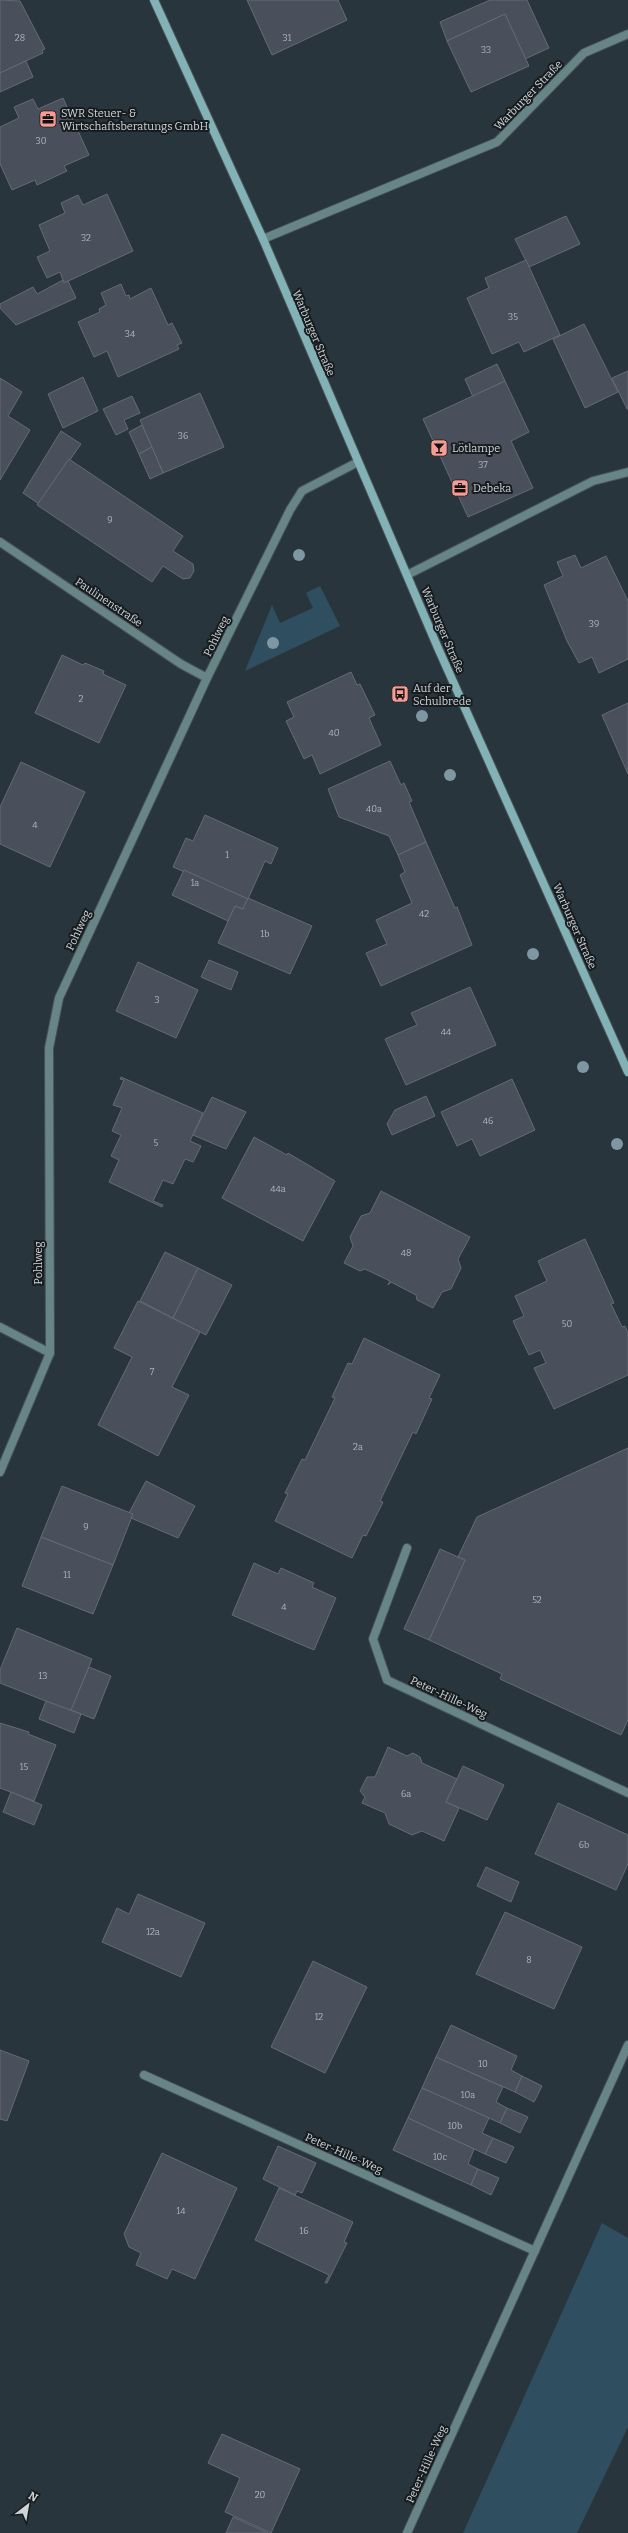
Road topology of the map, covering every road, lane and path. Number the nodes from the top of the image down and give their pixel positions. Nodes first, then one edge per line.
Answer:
1 (154, 0) edge
2 (628, 34) edge
3 (263, 239) junction
4 (358, 462) junction
5 (628, 472) edge
6 (0, 542) edge
7 (407, 575) junction
8 (207, 678) junction
9 (628, 1072) edge
10 (0, 1327) edge
11 (50, 1353) junction
12 (0, 1472) edge
13 (407, 1548) dead end
14 (628, 1793) edge
15 (628, 2045) edge
16 (144, 2075) dead end
17 (535, 2251) junction
18 (407, 2533) edge

1 - 3 main road, Warburger Straße
2 - 3 street, Warburger Straße
3 - 4 main road, Warburger Straße
4 - 7 main road, Warburger Straße
4 - 8 street, Pohlweg
5 - 7 street
6 - 8 street, Paulinenstraße
7 - 9 main road, Warburger Straße
8 - 11 street, Pohlweg
10 - 11 street
11 - 12 street, Pohlweg
13 - 14 street, Peter-Hille-Weg
15 - 17 street, Peter-Hille-Weg
16 - 17 street, Peter-Hille-Weg
17 - 18 street, Peter-Hille-Weg

